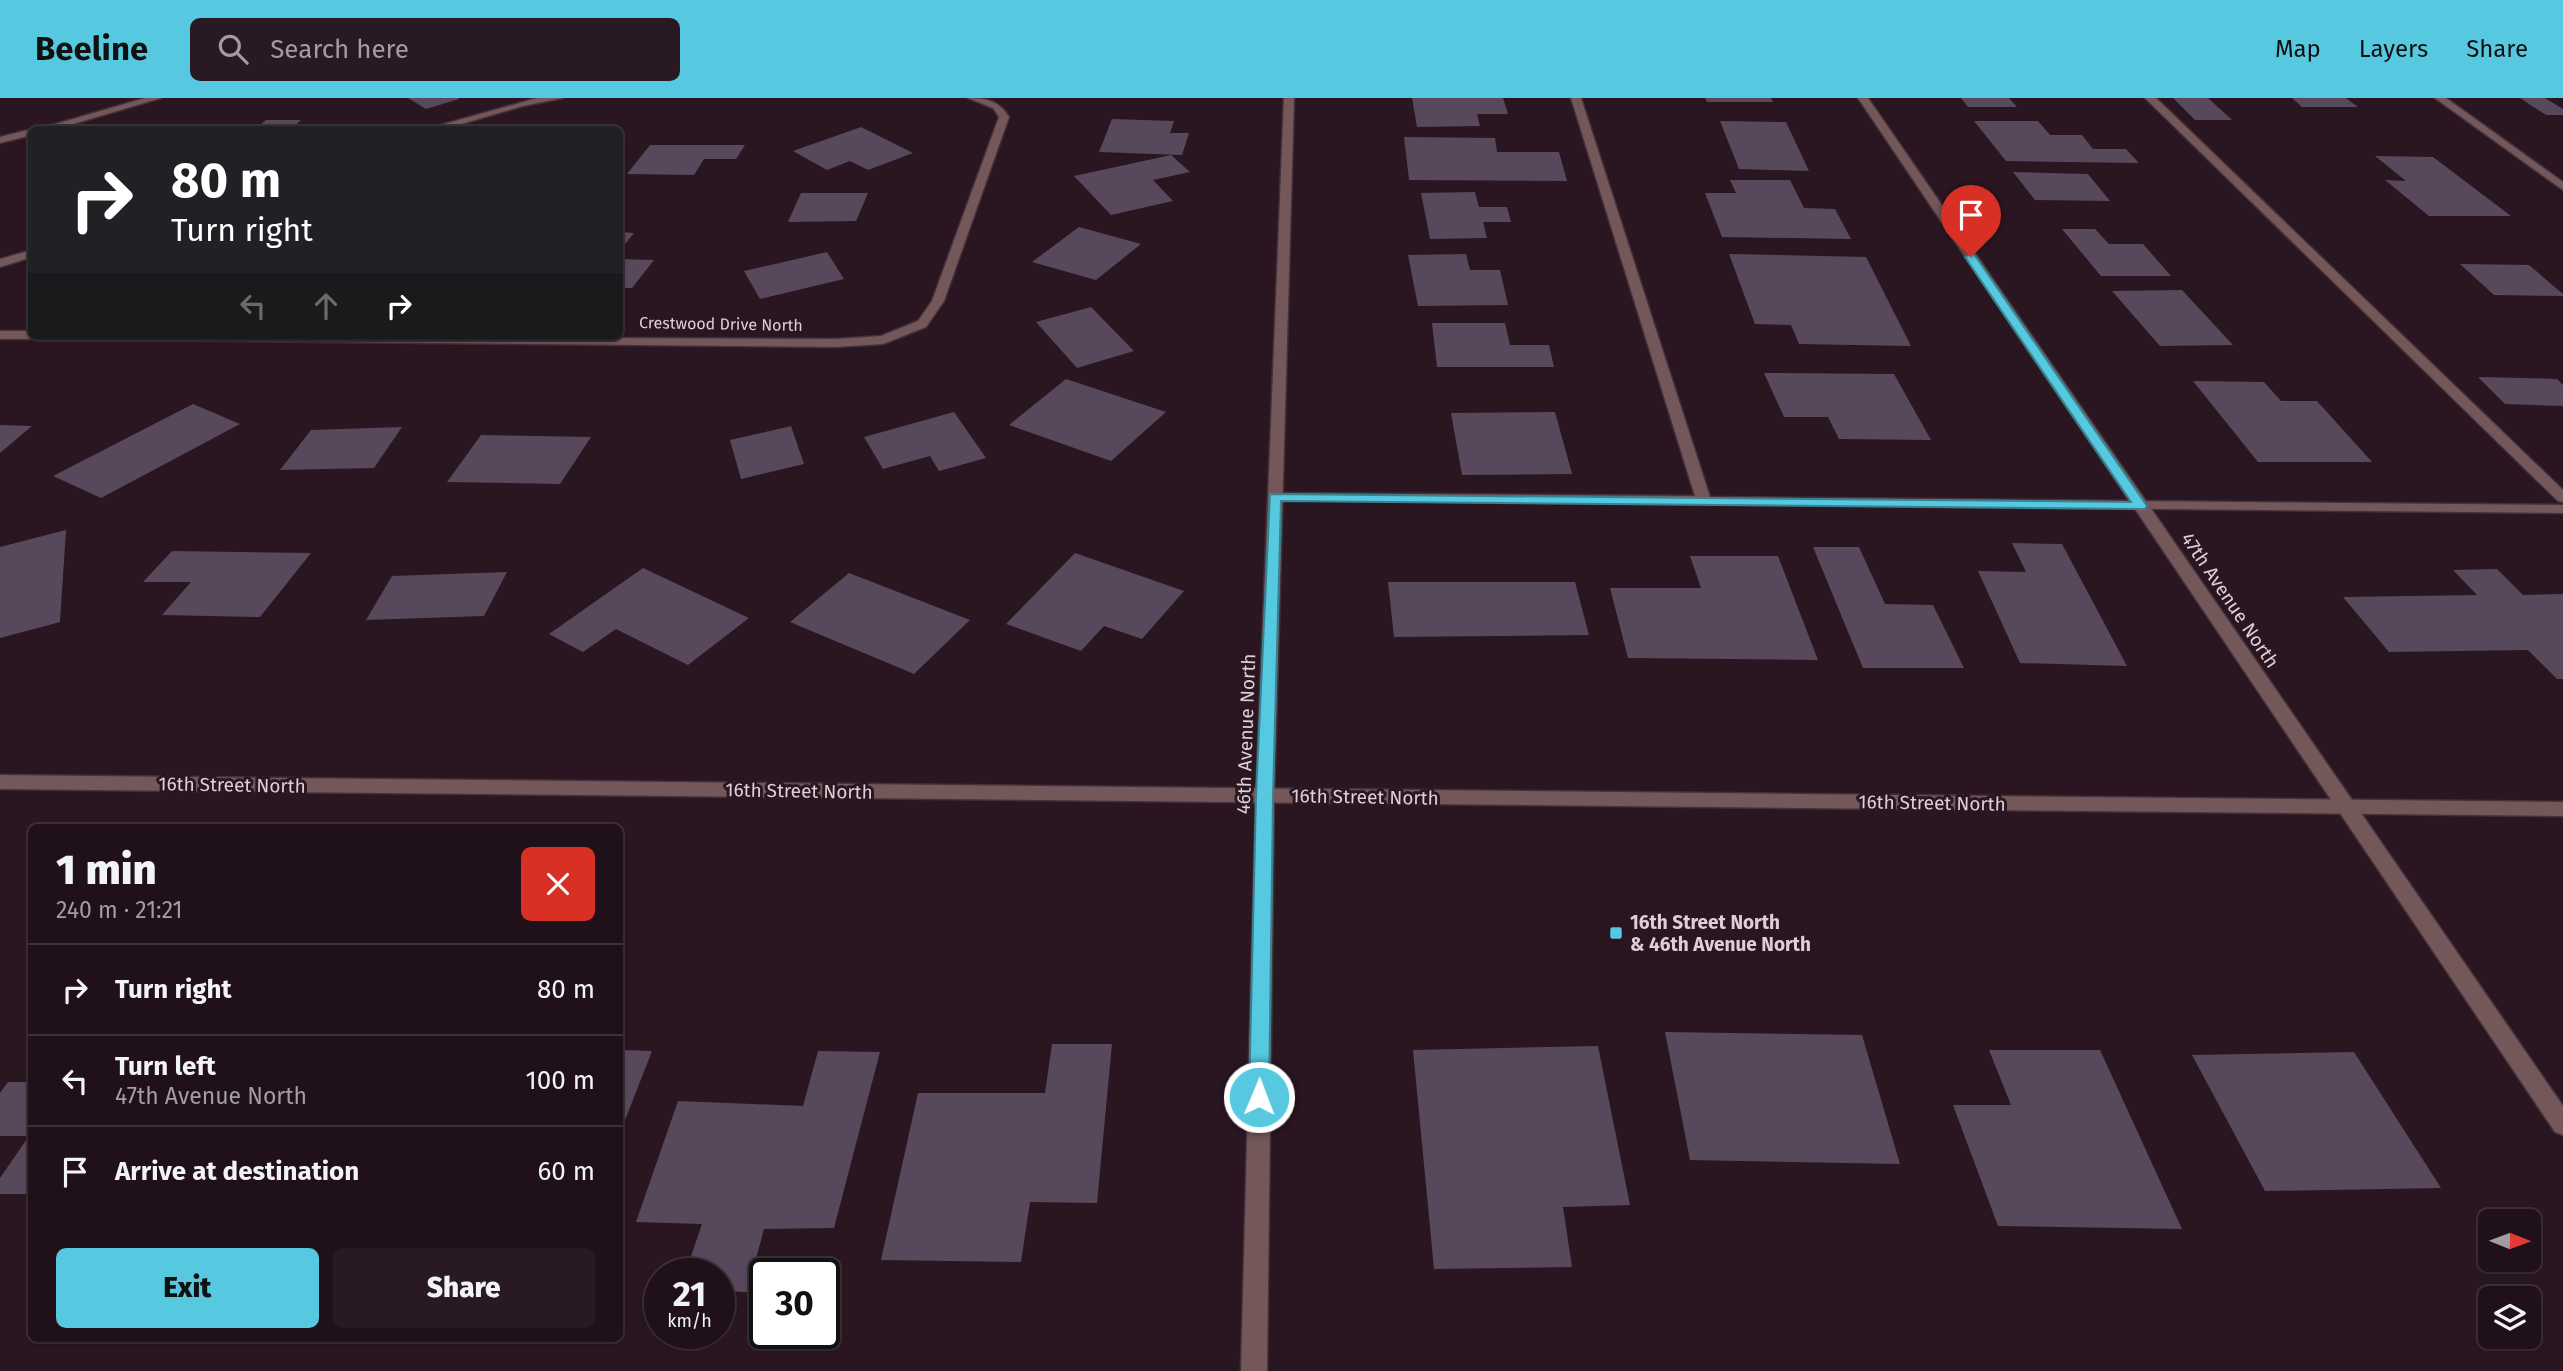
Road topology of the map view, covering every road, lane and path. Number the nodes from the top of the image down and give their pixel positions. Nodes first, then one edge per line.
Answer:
1 (156, 98) edge
2 (558, 98) edge
3 (973, 98) edge
4 (1289, 98) edge
5 (1576, 98) edge
6 (1863, 98) edge
7 (2150, 98) edge
8 (2441, 98) edge
9 (54, 126) edge
10 (442, 126) edge
11 (28, 133) edge
12 (0, 141) edge
13 (2563, 187) edge
14 (28, 254) edge
15 (0, 263) edge
16 (0, 335) edge
17 (28, 335) edge
18 (533, 340) edge
19 (1275, 497) junction
20 (2563, 498) edge
21 (1704, 501) junction
22 (2140, 506) junction
23 (2563, 509) edge
24 (0, 782) edge
25 (1265, 796) junction
26 (2345, 807) junction
27 (2563, 809) edge
28 (2563, 1125) edge
29 (1254, 1371) edge

1 - 9 street
2 - 10 street
3 - 18 street, Crestwood Drive North
4 - 19 street, 46th Avenue North
5 - 21 street
6 - 22 street, 47th Avenue North
7 - 20 street
8 - 13 street
11 - 12 street
14 - 15 street
16 - 17 street
19 - 21 street
19 - 25 street, 46th Avenue North
21 - 22 street
22 - 23 street
22 - 26 street, 47th Avenue North
24 - 25 street, 16th Street North
25 - 26 street, 16th Street North
25 - 29 street, 46th Avenue North
26 - 27 street, 16th Street North
26 - 28 street, 47th Avenue North

